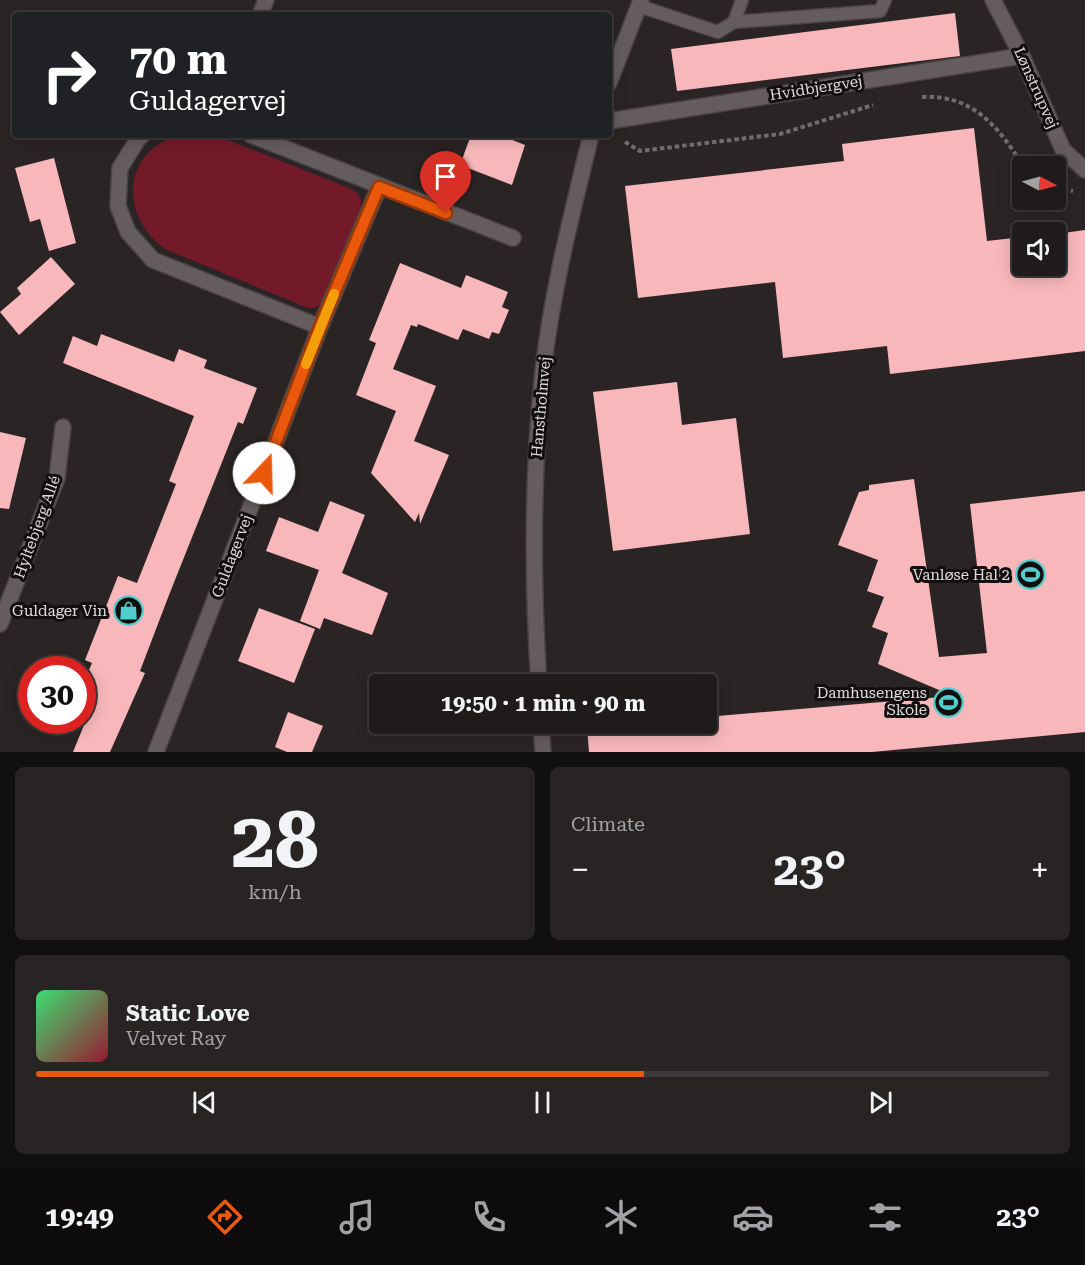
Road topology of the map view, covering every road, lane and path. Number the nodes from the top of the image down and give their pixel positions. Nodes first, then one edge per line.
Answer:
1 (742, 0) edge
2 (885, 0) edge
3 (993, 0) edge
4 (640, 3) edge
5 (734, 22) junction
6 (1022, 56) junction
7 (612, 75) edge
8 (920, 97) dead end
9 (880, 104) dead end
10 (612, 121) edge
11 (139, 138) edge
12 (257, 138) edge
13 (590, 138) edge
14 (619, 139) dead end
15 (1016, 156) edge
16 (1085, 170) edge
17 (379, 187) junction
18 (513, 238) dead end
19 (320, 327) junction
20 (63, 427) dead end
21 (0, 624) edge
22 (538, 674) edge
23 (542, 734) edge
24 (156, 752) edge
25 (543, 752) edge

1 - 5 lane
2 - 5 lane
3 - 6 street, Lønstrupvej
4 - 5 lane
4 - 7 street
6 - 10 street, Hvidbjergvej
6 - 16 street, Lønstrupvej
8 - 15 path
9 - 14 path
11 - 19 street
12 - 17 street
13 - 22 street, Hanstholmvej
17 - 18 street
17 - 19 street, Guldagervej
19 - 24 street, Guldagervej
20 - 21 street, Hyltebjerg Allé
23 - 25 street

